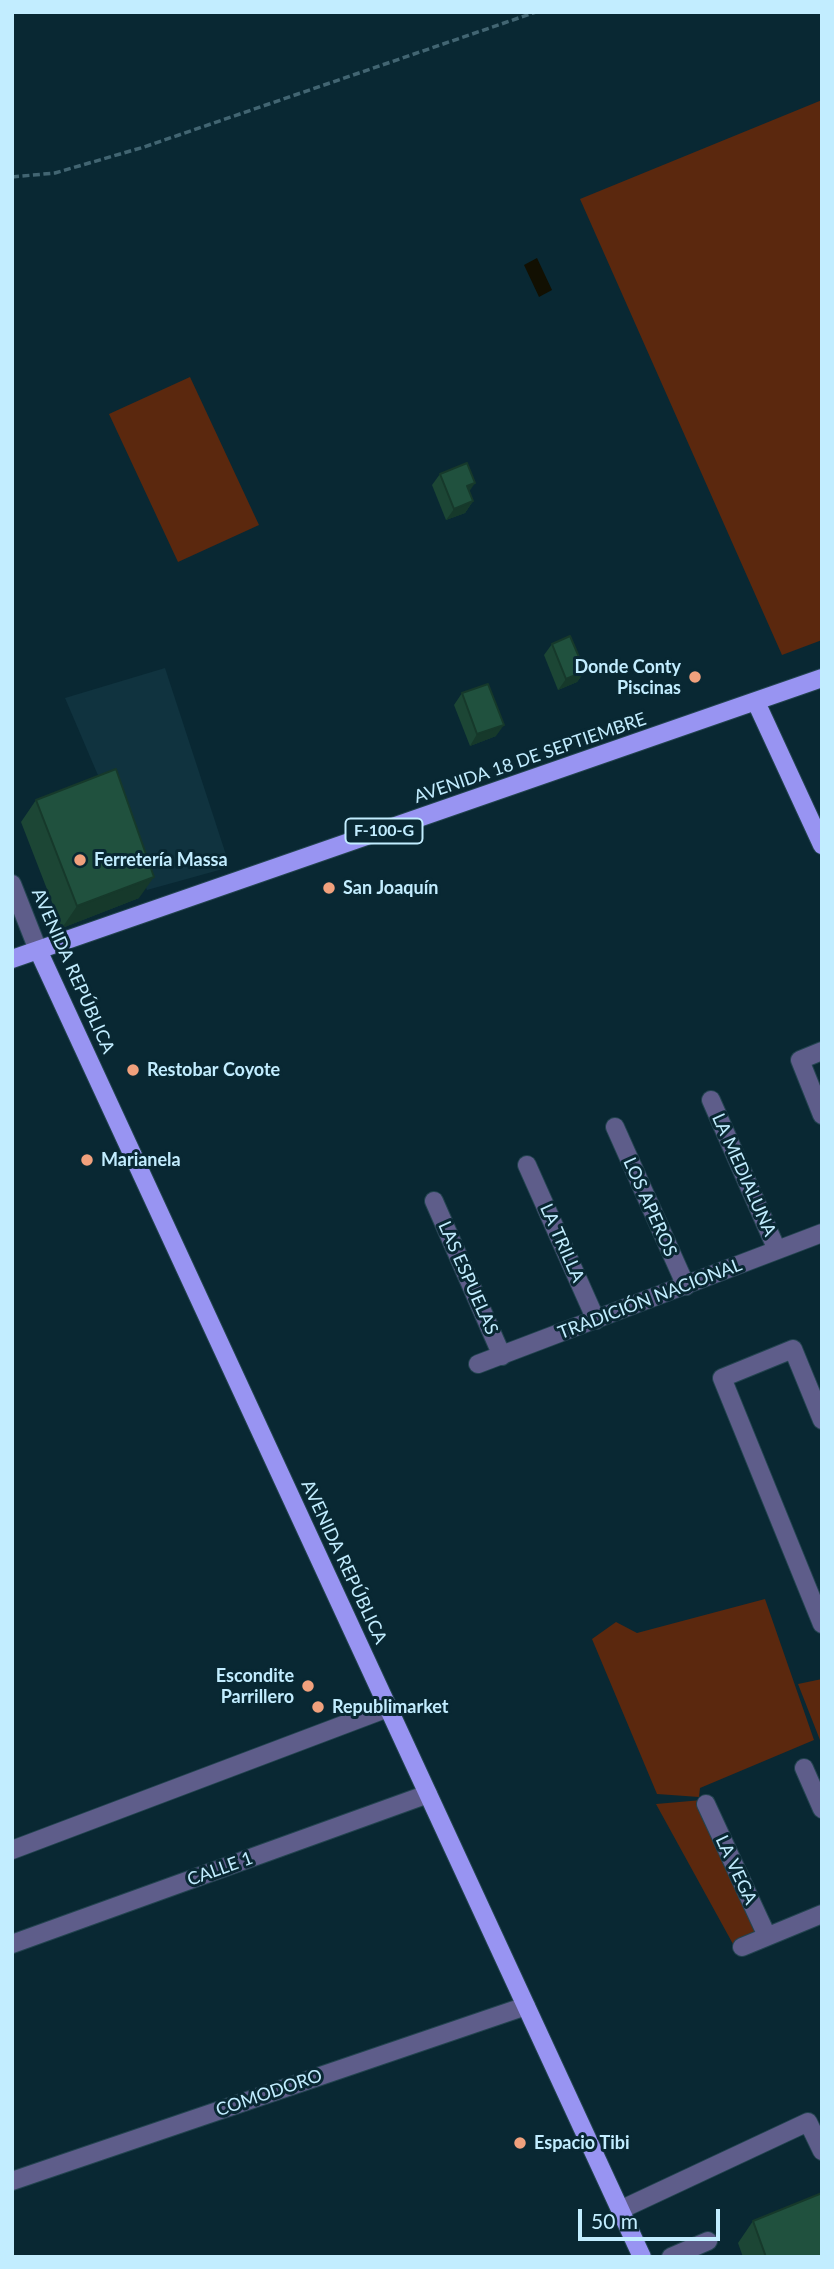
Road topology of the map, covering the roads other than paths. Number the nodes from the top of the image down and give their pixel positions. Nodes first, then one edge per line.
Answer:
1 (822, 678) edge
2 (756, 702) junction
3 (822, 845) edge
4 (12, 884) edge
5 (38, 950) junction
6 (12, 959) edge
7 (822, 1051) edge
8 (711, 1101) dead end
9 (822, 1115) edge
10 (615, 1127) dead end
11 (527, 1165) dead end
12 (435, 1201) dead end
13 (822, 1233) edge
14 (777, 1250) junction
15 (685, 1286) junction
16 (596, 1321) junction
17 (502, 1356) junction
18 (478, 1364) dead end
19 (822, 1420) edge
20 (816, 1594) edge
21 (822, 1624) edge
22 (388, 1708) junction
23 (804, 1768) dead end
24 (428, 1794) junction
25 (706, 1804) dead end
26 (822, 1809) edge
27 (12, 1850) edge
28 (822, 1914) edge
29 (767, 1936) junction
30 (12, 1944) edge
31 (742, 1947) dead end
32 (526, 2006) junction
33 (822, 2151) edge
34 (12, 2181) edge
35 (620, 2210) junction
36 (708, 2241) dead end
37 (642, 2257) edge
38 (671, 2257) edge

1 - 2 main road, AVENIDA 18 DE SEPTIEMBRE / F-100-G
2 - 3 main road
2 - 5 main road, AVENIDA 18 DE SEPTIEMBRE / F-100-G
4 - 5 street, AVENIDA REPÚBLICA
5 - 6 main road, AVENIDA 18 DE SEPTIEMBRE / F-100-G
5 - 22 main road, AVENIDA REPÚBLICA
7 - 9 street
8 - 14 street, LA MEDIALUNA
10 - 15 street, LOS APEROS
11 - 16 street, LA TRILLA
12 - 17 street, LAS ESPUELAS
13 - 14 street, TRADICIÓN NACIONAL
14 - 15 street, TRADICIÓN NACIONAL
15 - 16 street, TRADICIÓN NACIONAL
16 - 17 street, TRADICIÓN NACIONAL
17 - 18 street, TRADICIÓN NACIONAL
19 - 20 street
20 - 21 street
22 - 24 main road, AVENIDA REPÚBLICA
22 - 27 street
23 - 26 street
24 - 30 street, CALLE 1
24 - 32 main road, AVENIDA REPÚBLICA
25 - 29 street, LA VEGA
28 - 29 street
29 - 31 street
32 - 34 street, COMODORO
32 - 35 main road, AVENIDA REPÚBLICA
33 - 35 street
35 - 37 main road, AVENIDA REPÚBLICA
36 - 38 street

